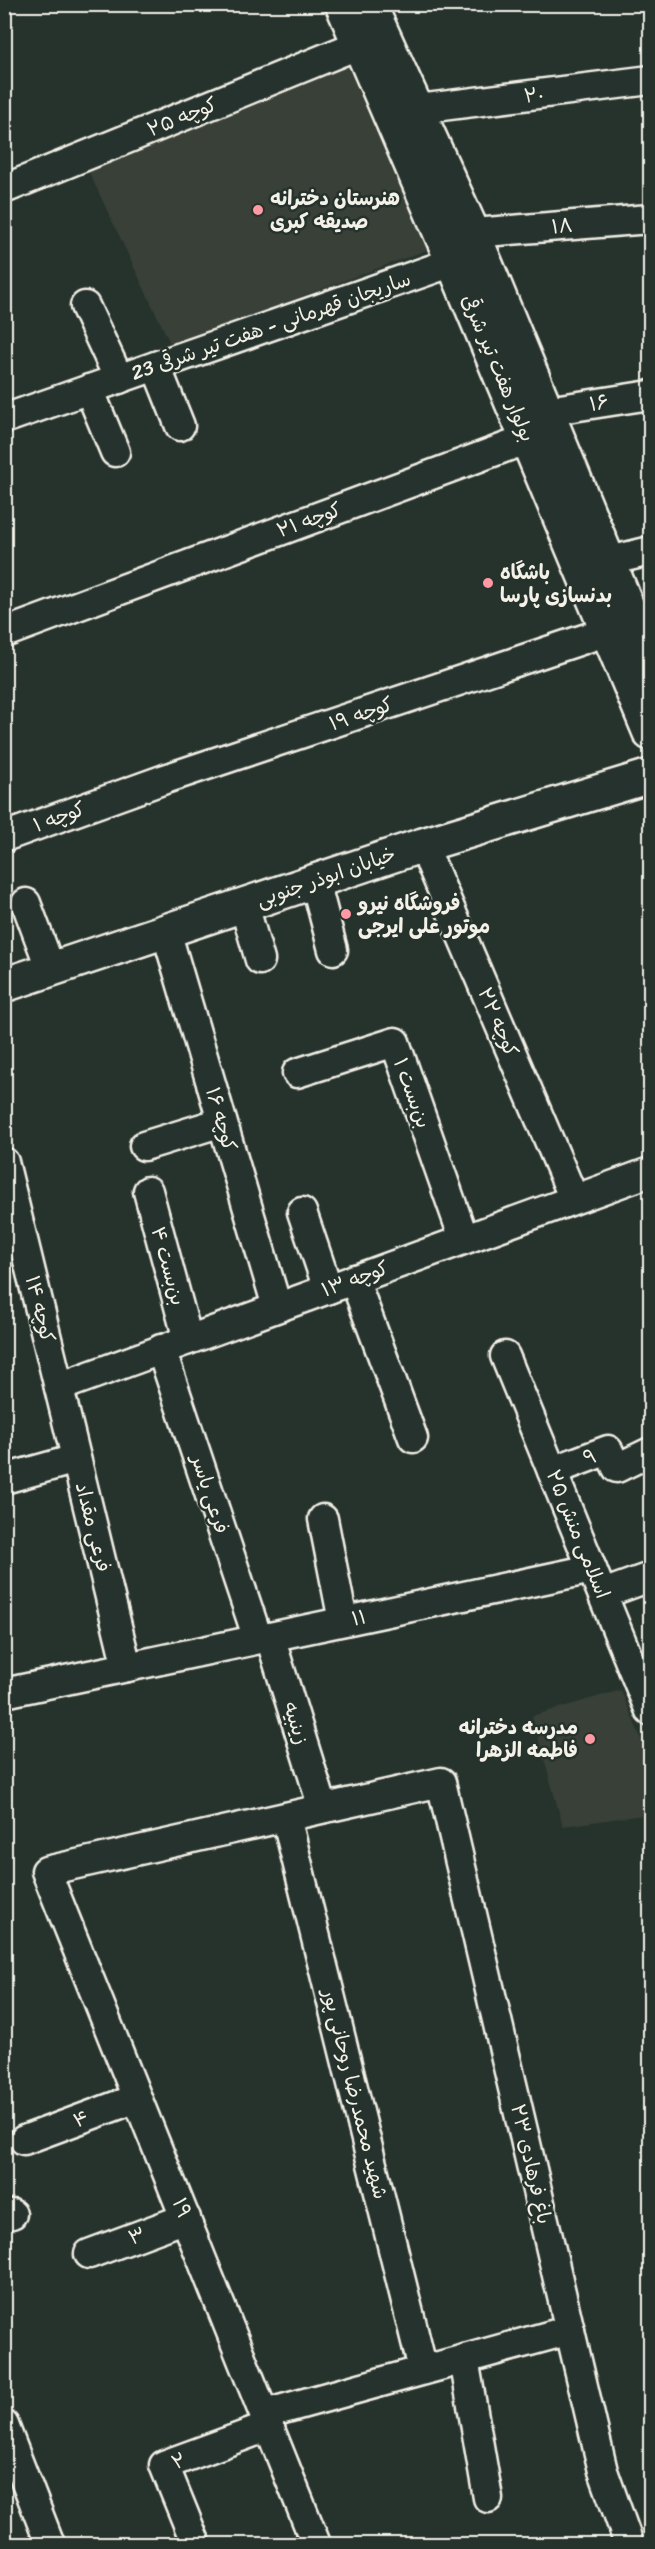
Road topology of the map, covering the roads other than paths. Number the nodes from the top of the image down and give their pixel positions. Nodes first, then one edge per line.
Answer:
1 (342, 4) edge
2 (369, 4) edge
3 (360, 44) junction
4 (651, 80) edge
5 (418, 109) junction
6 (434, 181) junction
7 (4, 189) edge
8 (651, 219) edge
9 (473, 233) junction
10 (453, 262) junction
11 (85, 306) dead end
12 (156, 366) junction
13 (119, 379) junction
14 (89, 390) junction
15 (651, 395) edge
16 (547, 411) junction
17 (4, 419) edge
18 (180, 426) dead end
19 (528, 439) junction
20 (115, 452) dead end
21 (651, 551) edge
22 (609, 561) junction
23 (608, 631) junction
24 (4, 633) edge
25 (651, 662) edge
26 (651, 733) edge
27 (651, 776) edge
28 (114, 798) joint
29 (4, 837) edge
30 (423, 845) junction
31 (315, 881) junction
32 (26, 903) dead end
33 (244, 905) junction
34 (166, 931) junction
35 (333, 950) dead end
36 (260, 960) dead end
37 (51, 970) junction
38 (4, 986) edge
39 (297, 1073) dead end
40 (222, 1122) junction
41 (144, 1146) dead end
42 (4, 1162) edge
43 (651, 1172) edge
44 (148, 1191) dead end
45 (574, 1199) junction
46 (10, 1212) edge
47 (302, 1212) dead end
48 (464, 1239) junction
49 (341, 1284) junction
50 (277, 1307) junction
51 (188, 1340) junction
52 (161, 1349) junction
53 (505, 1356) dead end
54 (59, 1387) junction
55 (413, 1438) dead end
56 (651, 1452) edge
57 (76, 1459) junction
58 (552, 1471) junction
59 (4, 1479) edge
60 (323, 1519) dead end
61 (651, 1577) edge
62 (597, 1582) junction
63 (343, 1621) junction
64 (264, 1638) junction
65 (127, 1667) junction
66 (4, 1693) edge
67 (651, 1711) edge
68 (323, 1809) junction
69 (286, 1817) junction
70 (137, 2098) junction
71 (24, 2140) dead end
72 (186, 2218) junction
73 (89, 2254) dead end
74 (570, 2330) junction
75 (464, 2359) junction
76 (423, 2370) junction
77 (268, 2420) junction
78 (4, 2425) edge
79 (488, 2498) dead end
80 (50, 2544) edge
81 (196, 2544) edge
82 (316, 2544) edge
83 (629, 2544) edge

1 - 3 main road, بولوار هفت تیر شرقی
2 - 5 main road, بولوار هفت تیر شرقی
3 - 6 main road, بولوار هفت تیر شرقی
3 - 7 street, کوچه ۲۵
4 - 5 street, ۲۰
5 - 6 main road, بولوار هفت تیر شرقی
6 - 9 main road, بولوار هفت تیر شرقی
6 - 10 main road, بولوار هفت تیر شرقی
8 - 9 street, ۱۸
9 - 16 main road, بولوار هفت تیر شرقی
10 - 12 street, ساریجان قهرمانی - هفت تیر شرقی 23
10 - 19 main road, بولوار هفت تیر شرقی
11 - 13 street
12 - 13 street, ساریجان قهرمانی - هفت تیر شرقی 23
12 - 18 street
13 - 14 street, ساریجان قهرمانی - هفت تیر شرقی 23
14 - 17 street, ساریجان قهرمانی - هفت تیر شرقی 23
14 - 20 street
15 - 16 street, ۱۶
16 - 22 main road, بولوار هفت تیر شرقی
19 - 23 main road, بولوار هفت تیر شرقی
19 - 24 street, کوچه ۲۱
21 - 22 street
22 - 25 main road, بولوار هفت تیر شرقی
23 - 26 main road, بولوار هفت تیر شرقی
23 - 28 street, کوچه ۱۹
27 - 30 main road, خیابان ابوذر جنوبی
28 - 29 street, کوچه ۱
30 - 31 main road, خیابان ابوذر جنوبی
30 - 45 street, کوچه ۲۲
31 - 33 main road, خیابان ابوذر جنوبی
31 - 35 street
32 - 37 street
33 - 34 main road, خیابان ابوذر جنوبی
33 - 36 street
34 - 37 main road, خیابان ابوذر جنوبی
34 - 40 street, کوچه ۱۶
37 - 38 main road, خیابان ابوذر جنوبی
39 - 48 street, بن‌بست ۱
40 - 41 street
40 - 50 street, کوچه ۱۶
42 - 46 street, کوچه ۱۴
43 - 45 street, کوچه ۱۳
44 - 51 street, بن‌بست ۴
45 - 48 street, کوچه ۱۳
46 - 54 street, کوچه ۱۴
47 - 49 street
48 - 49 street, کوچه ۱۳
49 - 50 street, کوچه ۱۳
49 - 55 street
50 - 51 street, کوچه ۱۳
51 - 52 street, کوچه ۱۳
52 - 54 street, کوچه ۱۳
52 - 64 street, فرعی یاسر
53 - 58 street, اسلامی منش ۲۵
54 - 57 street, فرعی مقداد
56 - 58 street, ۹
57 - 59 street
57 - 65 street, فرعی مقداد
58 - 62 street, اسلامی منش ۲۵
60 - 63 street
61 - 62 street, ۱۱
62 - 63 street, ۱۱
62 - 67 street, اسلامی منش ۲۵
63 - 64 street, ۱۱
64 - 65 street, ۱۱
64 - 68 street, زینبیه
65 - 66 street, ۱۱
68 - 69 street
68 - 74 street, باغ فرهادی ۲۳
69 - 70 street, ۱۹
69 - 76 street, شهید محمدرضا روحانی پور
70 - 71 street, ۴
70 - 72 street, ۱۹
72 - 73 street, ۳
72 - 77 street, ۱۹
74 - 75 street
74 - 83 street, باغ فرهادی ۲۳
75 - 76 street
75 - 79 street
76 - 77 street
77 - 81 street, ۲
77 - 82 street, ۱۹
78 - 80 street

